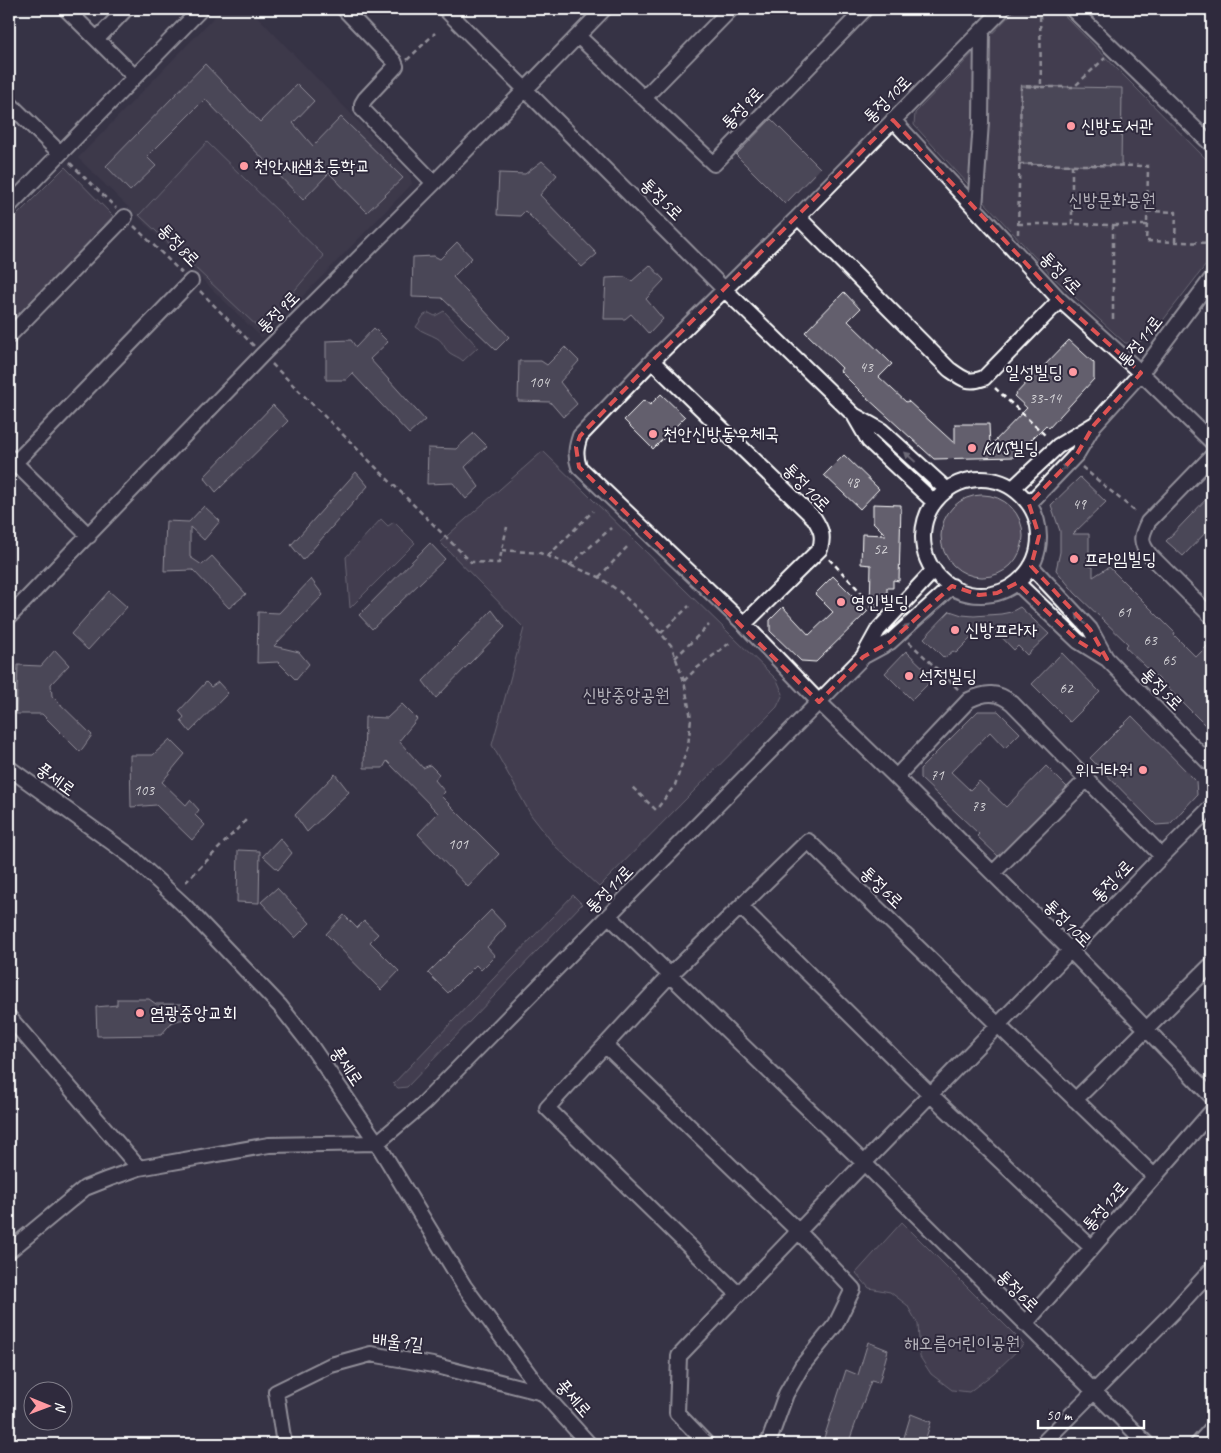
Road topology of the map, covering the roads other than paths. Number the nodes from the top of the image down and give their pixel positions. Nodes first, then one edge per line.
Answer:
1 (66, 9) edge
2 (126, 9) edge
3 (201, 9) edge
4 (344, 9) edge
5 (444, 9) edge
6 (604, 9) edge
7 (731, 9) edge
8 (865, 9) edge
9 (1003, 9) edge
10 (1072, 9) edge
11 (982, 30) junction
12 (578, 36) junction
13 (97, 39) junction
14 (135, 77) junction
15 (526, 89) junction
16 (644, 98) junction
17 (9, 103) edge
18 (893, 120) junction
19 (1212, 144) edge
20 (60, 153) junction
21 (434, 183) junction
22 (9, 206) edge
23 (975, 208) junction
24 (125, 217) road end
25 (798, 217) junction
26 (1212, 278) edge
27 (191, 281) road end
28 (724, 289) junction
29 (1060, 300) junction
30 (9, 336) edge
31 (652, 361) junction
32 (1141, 373) junction
33 (854, 415) junction
34 (1094, 424) junction
35 (1212, 442) edge
36 (1212, 456) edge
37 (11, 462) edge
38 (1013, 488) junction
39 (946, 489) junction
40 (934, 502) junction
41 (1029, 504) junction
42 (89, 536) junction
43 (1031, 566) junction
44 (934, 570) junction
45 (1017, 583) junction
46 (952, 586) junction
47 (1212, 617) edge
48 (9, 618) edge
49 (744, 624) junction
50 (864, 657) junction
51 (1107, 659) junction
52 (819, 702) junction
53 (1212, 766) edge
54 (9, 768) edge
55 (896, 776) junction
56 (1086, 779) junction
57 (1212, 806) edge
58 (1162, 856) junction
59 (993, 874) junction
60 (741, 907) junction
61 (609, 916) junction
62 (1070, 950) junction
63 (1212, 964) edge
64 (670, 975) junction
65 (9, 1017) edge
66 (998, 1026) junction
67 (1146, 1030) junction
68 (605, 1045) junction
69 (930, 1094) junction
70 (1212, 1097) edge
71 (1076, 1100) junction
72 (1212, 1111) edge
73 (377, 1143) junction
74 (864, 1163) junction
75 (139, 1168) junction
76 (1155, 1177) junction
77 (798, 1232) junction
78 (1092, 1248) junction
79 (9, 1251) edge
80 (1212, 1269) edge
81 (738, 1294) junction
82 (1025, 1324) junction
83 (1092, 1392) junction
84 (543, 1393) junction
85 (1212, 1428) edge
86 (284, 1444) edge
87 (589, 1444) edge
88 (707, 1444) edge
89 (768, 1444) edge
90 (1042, 1444) edge
91 (1147, 1444) edge
92 (1198, 1444) edge

1 - 13 street
2 - 13 street
3 - 14 street
4 - 21 street
5 - 15 street, 통정5로
6 - 12 street, 통정9로
7 - 16 street
8 - 16 street, 통정9로
9 - 11 street, 통정10로
10 - 19 street
11 - 18 street, 통정10로
11 - 23 street
12 - 15 street, 통정9로
12 - 16 street, 통정9로
13 - 14 street
14 - 20 street
15 - 21 street, 통정9로
15 - 28 street, 통정5로
17 - 20 street
18 - 23 street, 통정4로
18 - 25 street, 통정10로
20 - 22 street
21 - 42 street, 통정9로
23 - 29 street, 통정4로
24 - 30 street
25 - 28 street, 통정10로
25 - 29 street
26 - 32 street, 통정11로
27 - 37 street, 통정8로
28 - 31 street, 통정10로
28 - 33 street, 통정5로
29 - 32 street, 통정4로
31 - 49 street, 통정10로
31 - 49 street, 통정10로
32 - 34 street, 통정11로
32 - 35 street, 통정4로
39 -> 33 street
33 - 40 street
34 - 38 street
41 -> 34 street
36 - 47 street
37 - 42 street, 통정8로
38 - 39 street
38 - 41 street
39 - 40 street
40 - 44 street
41 - 43 street
42 - 48 street, 통정9로
43 - 45 street
51 -> 43 street
44 - 46 street
44 - 50 street
45 - 46 street
45 - 51 street
50 -> 46 street
49 - 52 street, 통정10로
50 - 52 street, 통정11로
51 - 53 street, 통정5로
52 - 55 street, 통정10로
52 - 61 street, 통정11로
54 - 73 street, 풍세로
55 - 56 street
55 - 59 street, 통정10로
56 - 58 street
56 - 59 street
57 - 58 street, 통정4로
58 - 62 street, 통정4로
59 - 62 street, 통정10로
60 - 64 street, 통정6로
60 - 66 street, 통정6로
60 - 69 street
61 - 64 street, 통정6로
61 - 73 street, 통정11로
62 - 66 street, 통정4로
62 - 67 street, 통정10로
63 - 67 street
64 - 68 street, 통정6로
64 - 74 street, 통정6로
65 - 75 street
66 - 69 street, 통정4로
66 - 71 street
67 - 70 street, 통정10로
67 - 71 street
68 - 77 street
68 - 81 street, 통정6로
69 - 74 street, 통정4로
69 - 78 street
71 - 76 street
72 - 76 street, 통정12로
73 - 75 street
73 - 84 street, 풍세로
74 - 77 street
74 - 82 street, 통정6로
75 - 79 street
76 - 78 street, 통정12로
77 - 81 street
77 - 89 street
78 - 82 street, 통정12로
80 - 83 street
81 - 88 street
82 - 83 street, 통정6로
83 - 90 street
83 - 91 street, 통정6로
84 - 86 street, 배울1길
84 - 87 street, 풍세로
85 - 92 street

